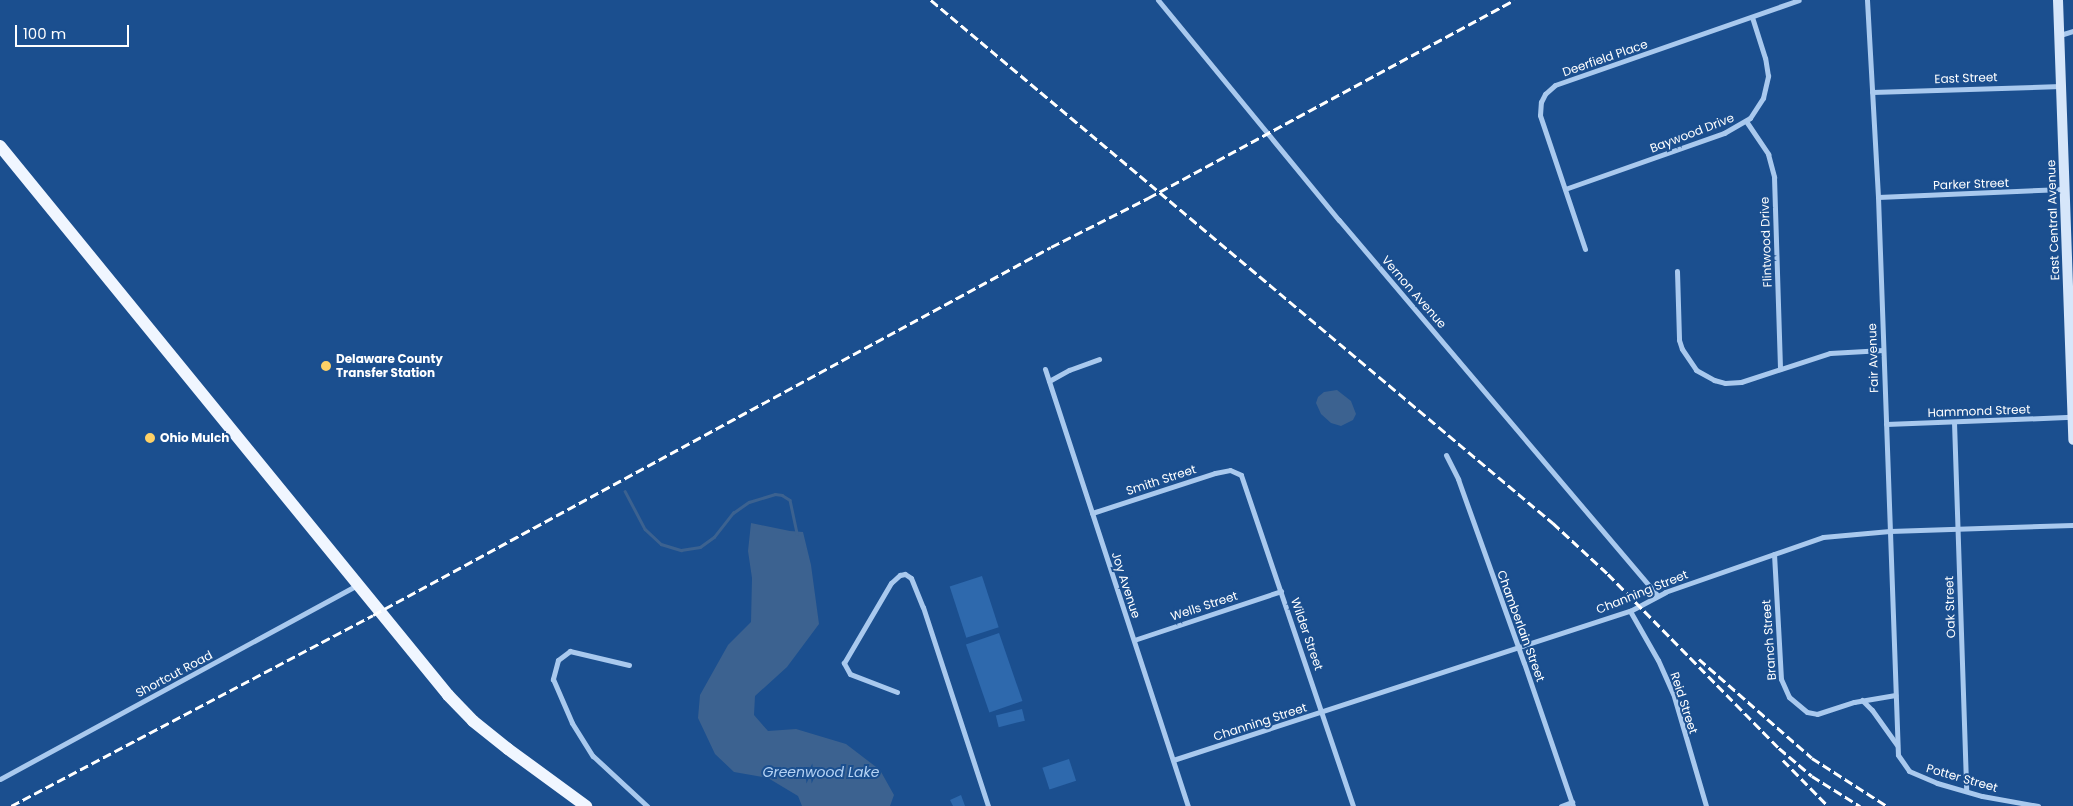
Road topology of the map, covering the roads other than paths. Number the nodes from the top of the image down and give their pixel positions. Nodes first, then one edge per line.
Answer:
1 (1158, 0) edge
2 (1800, 0) edge
3 (1866, 0) edge
4 (2058, 0) edge
5 (1752, 17) junction
6 (2073, 31) edge
7 (2059, 35) junction
8 (2061, 86) junction
9 (1872, 92) junction
10 (1746, 121) junction
11 (0, 146) edge
12 (1565, 189) junction
13 (2064, 189) junction
14 (1878, 197) junction
15 (2070, 233) edge
16 (1585, 249) dead end
17 (2067, 252) junction
18 (2073, 265) edge
19 (1677, 271) dead end
20 (1883, 350) junction
21 (1099, 359) dead end
22 (1046, 370) dead end
23 (1780, 370) junction
24 (1049, 381) junction
25 (2072, 417) edge
26 (1954, 422) junction
27 (1886, 424) junction
28 (2073, 440) edge
29 (1446, 455) dead end
30 (1238, 471) joint
31 (1092, 513) junction
32 (2073, 525) edge
33 (1957, 529) junction
34 (1890, 531) junction
35 (1774, 554) junction
36 (357, 585) junction
37 (1281, 591) junction
38 (1657, 595) junction
39 (1630, 611) junction
40 (1134, 640) junction
41 (1519, 647) junction
42 (630, 665) dead end
43 (897, 692) dead end
44 (1896, 694) junction
45 (1862, 700) junction
46 (1322, 712) junction
47 (1896, 716) joint
48 (1898, 746) junction
49 (1173, 760) junction
50 (0, 779) edge
51 (1966, 791) junction
52 (1572, 804) edge
53 (586, 806) edge
54 (647, 806) edge
55 (988, 806) edge
56 (1188, 806) edge
57 (1353, 806) edge
58 (1561, 806) edge
59 (1706, 806) edge
60 (2038, 806) edge

1 - 38 street, Vernon Avenue
2 - 5 street, Deerfield Place
3 - 9 street, Fair Avenue
4 - 7 main road, East Central Avenue
5 - 10 street, Baywood Drive
5 - 12 street, Deerfield Place
6 - 7 street
7 - 8 main road, East Central Avenue
8 - 9 street, East Street
8 - 13 main road, East Central Avenue
9 - 14 street, Fair Avenue
10 - 12 street, Baywood Drive
10 - 23 street, Flintwood Drive
11 - 36 main road
12 - 16 street, Deerfield Place
13 - 14 street, Parker Street
13 - 15 main road, East Central Avenue
14 - 20 street, Fair Avenue
15 - 17 main road, East Central Avenue
17 - 18 street
17 - 25 main road, East Central Avenue
19 - 23 street
20 - 23 street
20 - 27 street, Fair Avenue
21 - 24 street
22 - 24 street, Joy Avenue
24 - 31 street, Joy Avenue
25 - 26 street, Hammond Street
25 - 28 main road, East Central Avenue
26 - 27 street, Hammond Street
26 - 33 street, Oak Street
27 - 34 street, Fair Avenue
29 - 41 street, Chamberlain Street
30 - 31 street, Smith Street
30 - 37 street, Wilder Street
31 - 40 street, Joy Avenue
32 - 33 street, Channing Street
33 - 34 street, Channing Street
33 - 51 street, Oak Street
34 - 35 street, Channing Street
34 - 44 street, Fair Avenue
35 - 38 street, Channing Street
35 - 45 street, Branch Street
36 - 50 street, Shortcut Road
36 - 53 main road
37 - 40 street, Wells Street
37 - 46 street, Wilder Street
38 - 39 street, Channing Street
39 - 41 street, Channing Street
39 - 59 street, Reid Street
40 - 49 street, Joy Avenue
41 - 46 street, Channing Street
41 - 52 street, Chamberlain Street
42 - 54 street
43 - 55 street
44 - 45 street, Branch Street
44 - 47 street, Fair Avenue
45 - 48 street
46 - 49 street, Channing Street
46 - 57 street, Wilder Street
47 - 48 street, Potter Street
48 - 51 street, Potter Street
49 - 56 street, Joy Avenue
51 - 60 street, Potter Street
52 - 58 street

